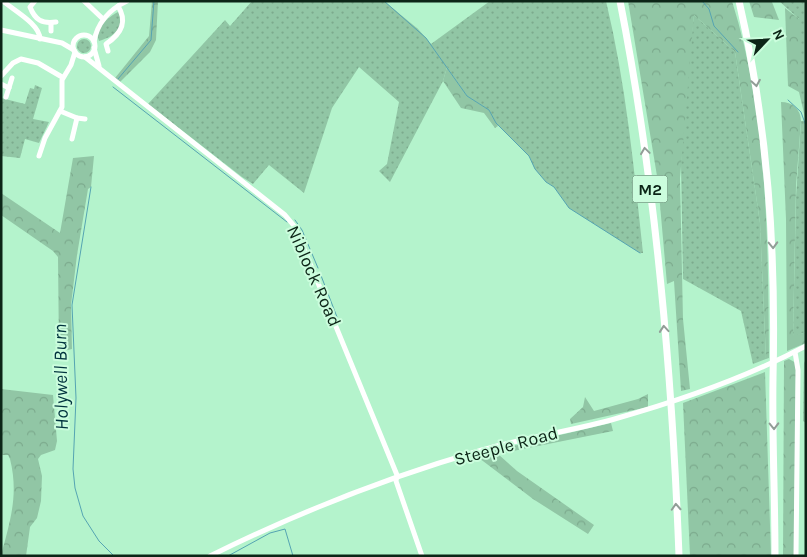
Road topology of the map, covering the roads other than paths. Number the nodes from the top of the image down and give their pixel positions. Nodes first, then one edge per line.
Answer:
1 (2, 1) edge
2 (35, 1) edge
3 (84, 1) edge
4 (127, 1) edge
5 (620, 1) edge
6 (739, 1) edge
7 (118, 6) junction
8 (103, 19) junction
9 (98, 25) junction
10 (1, 30) edge
11 (51, 31) dead end
12 (83, 35) junction
13 (77, 38) junction
14 (40, 39) junction
15 (94, 42) junction
16 (62, 43) junction
17 (94, 48) junction
18 (75, 51) junction
19 (108, 51) dead end
20 (84, 56) junction
21 (71, 65) junction
22 (102, 72) junction
23 (1, 76) edge
24 (62, 77) junction
25 (12, 78) dead end
26 (1, 84) edge
27 (9, 88) junction
28 (6, 97) dead end
29 (60, 111) junction
30 (77, 118) junction
31 (85, 119) dead end
32 (72, 138) dead end
33 (41, 153) dead end
34 (806, 346) edge
35 (795, 352) junction
36 (397, 478) junction
37 (210, 556) edge
38 (422, 556) edge
39 (679, 556) edge
40 (775, 556) edge
41 (796, 556) edge

1 - 14 street
2 - 11 street
3 - 8 street
4 - 7 street
39 -> 5 highway, M2
6 -> 40 highway
7 - 8 street
7 - 19 street
8 - 9 street
9 - 12 street
9 - 15 street
10 - 14 street
12 - 13 street
12 - 15 street
13 - 16 street
13 - 18 street
14 - 16 street
15 - 17 street
16 - 18 street
17 - 20 street
17 - 22 street
18 - 20 street
18 - 21 street
20 - 21 street
20 - 22 street, Niblock Road
21 - 24 street
22 - 36 street, Niblock Road
23 - 24 street
24 - 29 street
25 - 27 street
26 - 27 street
27 - 28 street
29 - 30 street
29 - 33 street
30 - 31 street
30 - 32 street
34 - 35 street, Steeple Road
35 - 36 street, Steeple Road
35 - 41 street
36 - 37 street, Steeple Road
36 - 38 street, Niblock Road

